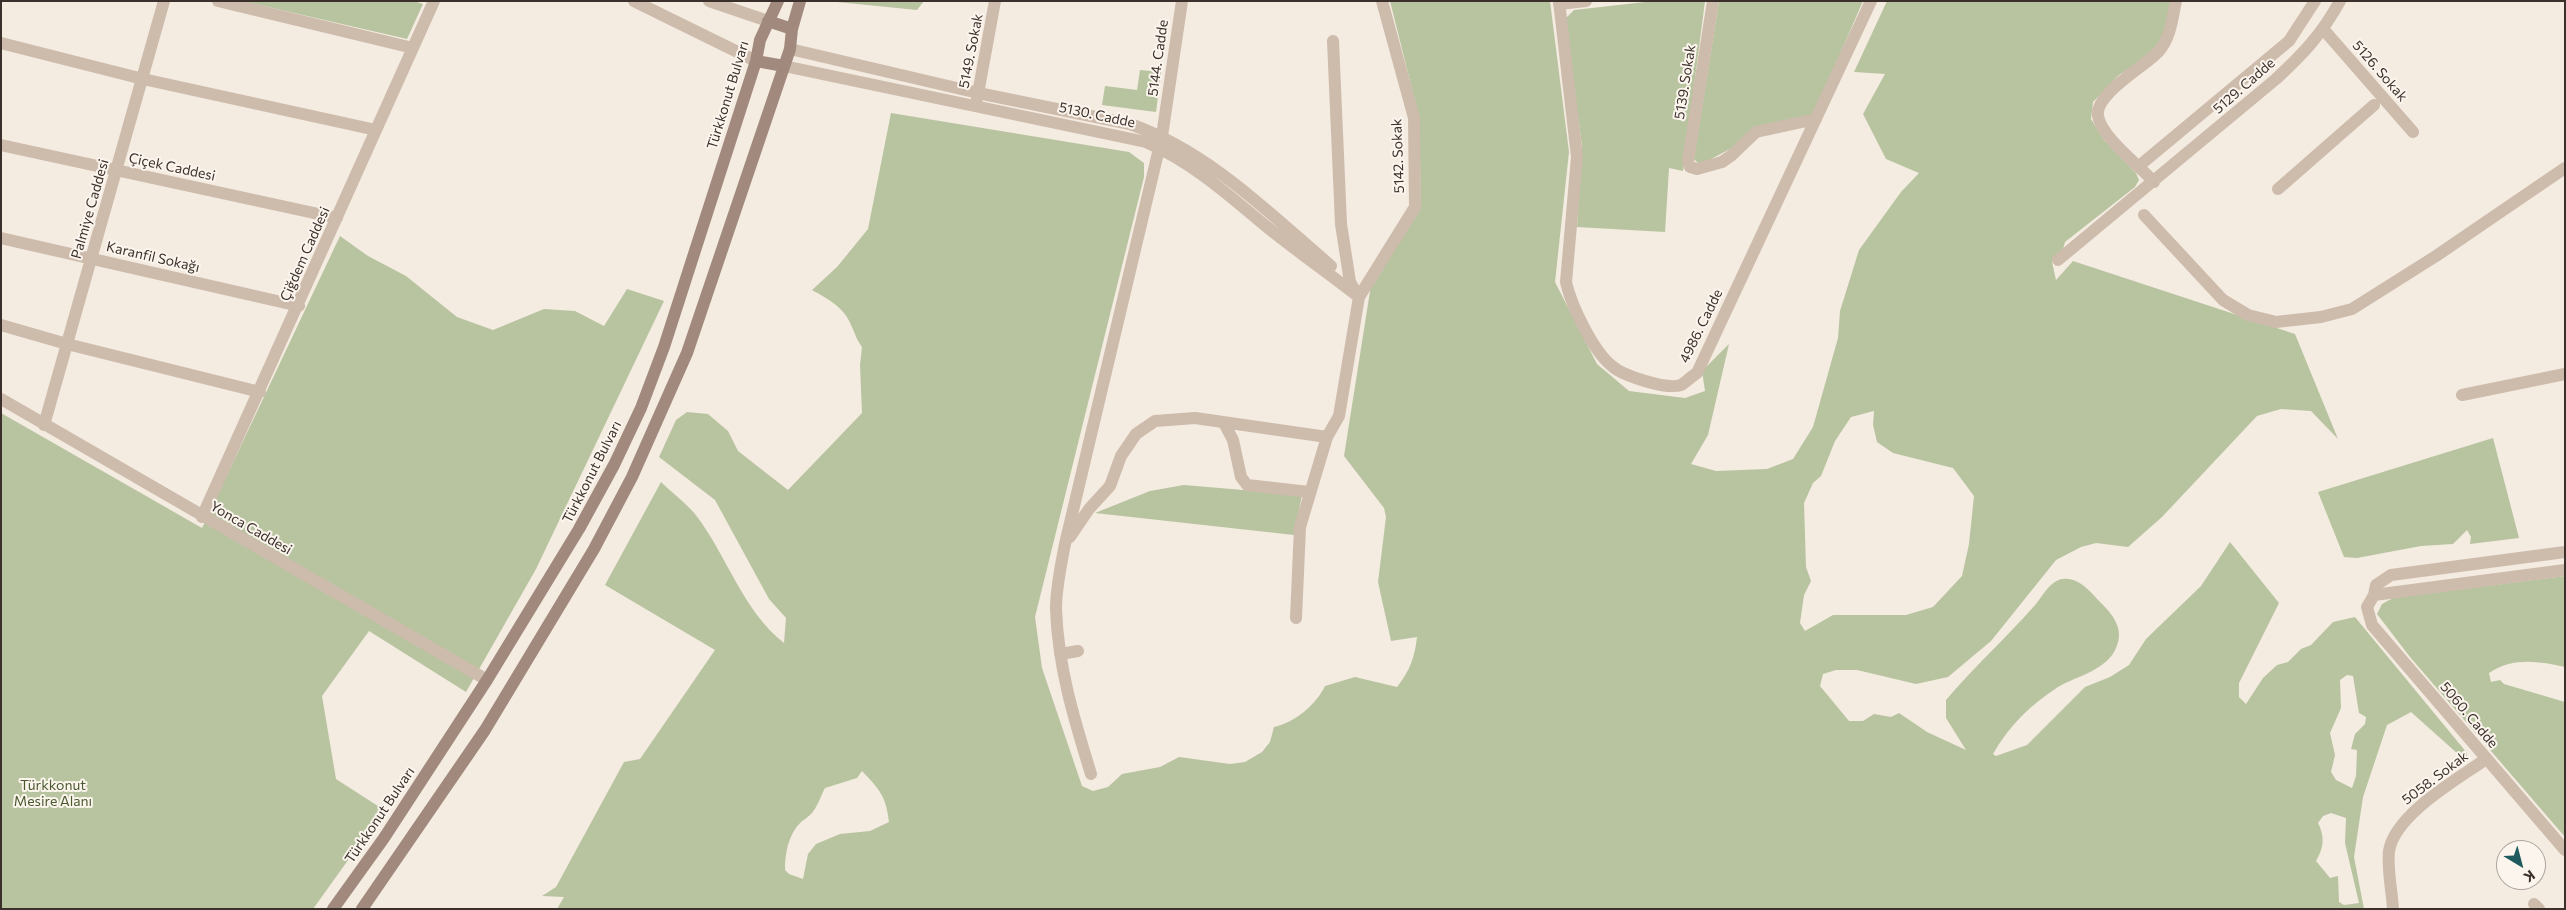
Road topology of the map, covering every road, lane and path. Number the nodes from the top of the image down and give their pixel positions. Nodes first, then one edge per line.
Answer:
1 (164, 1) edge
2 (218, 1) edge
3 (434, 1) edge
4 (634, 1) edge
5 (709, 1) edge
6 (778, 1) edge
7 (800, 1) edge
8 (995, 1) edge
9 (1182, 1) edge
10 (1382, 1) edge
11 (1586, 1) edge
12 (1713, 1) edge
13 (1871, 1) edge
14 (2176, 1) edge
15 (2315, 1) edge
16 (2340, 1) edge
17 (1559, 2) edge
18 (768, 21) junction
19 (792, 29) junction
20 (2324, 30) junction
21 (1333, 41) dead end
22 (1, 43) edge
23 (413, 48) junction
24 (790, 49) junction
25 (756, 61) junction
26 (784, 66) junction
27 (143, 79) junction
28 (978, 93) junction
29 (2374, 105) dead end
30 (975, 106) junction
31 (1816, 119) junction
32 (376, 130) junction
33 (2413, 132) dead end
34 (1160, 142) junction
35 (1, 145) edge
36 (2139, 166) junction
37 (2565, 168) edge
38 (117, 170) junction
39 (2154, 182) junction
40 (2278, 189) dead end
41 (2144, 215) dead end
42 (337, 218) junction
43 (1, 238) edge
44 (92, 259) junction
45 (2058, 260) dead end
46 (1350, 282) junction
47 (1359, 296) junction
48 (298, 306) junction
49 (1, 325) edge
50 (67, 344) junction
51 (2565, 374) edge
52 (260, 392) junction
53 (2462, 395) dead end
54 (1, 399) edge
55 (1224, 423) junction
56 (44, 425) junction
57 (1327, 437) junction
58 (1310, 492) junction
59 (202, 518) junction
60 (1065, 544) junction
61 (2565, 552) edge
62 (2565, 570) edge
63 (2374, 595) junction
64 (1296, 618) dead end
65 (1078, 651) dead end
66 (1060, 654) junction
67 (487, 680) junction
68 (2486, 759) junction
69 (1091, 774) dead end
70 (2565, 850) edge
71 (333, 909) edge
72 (362, 909) edge
73 (2394, 909) edge

1 - 27 street, Palmiye Caddesi
2 - 23 street
3 - 23 street, Çiğdem Caddesi
4 - 25 street
5 - 18 street
6 - 18 street, Türkkonut Bulvarı
7 - 19 street
8 - 28 street, 5149. Sokak
9 - 34 street, 5144. Cadde
10 - 47 street, 5142. Sokak
11 - 17 street
12 - 31 street, 5139. Sokak
13 - 31 street, 4986. Cadde
14 - 36 street
15 - 36 street, 5129. Cadde
16 - 20 street, 5129. Cadde
17 - 31 street, 4986. Cadde
18 - 19 street
18 - 25 street, Türkkonut Bulvarı
19 - 24 street
20 - 33 street, 5126. Sokak
20 - 39 street, 5129. Cadde
21 - 46 street
22 - 27 street
23 - 32 street, Çiğdem Caddesi
24 - 26 street
24 - 28 street, 5130. Cadde
25 - 26 street
25 - 67 street, Türkkonut Bulvarı
26 - 30 street, 5130. Cadde
26 - 72 street
27 - 32 street
27 - 38 street, Palmiye Caddesi
28 - 30 street, 5149. Sokak
28 - 34 street, 5130. Cadde
29 - 40 street
30 - 34 street, 5130. Cadde
32 - 42 street, Çiğdem Caddesi
34 - 46 street, 5130. Cadde
34 - 47 street, 5130. Cadde
34 - 60 street, 5144. Cadde
35 - 38 street, Çiçek Caddesi
36 - 39 street
37 - 41 street
38 - 42 street, Çiçek Caddesi
38 - 44 street, Palmiye Caddesi
39 - 45 street, 5129. Cadde
42 - 48 street, Çiğdem Caddesi
43 - 44 street, Karanfil Sokağı
44 - 48 street, Karanfil Sokağı
44 - 50 street, Palmiye Caddesi
46 - 47 street
47 - 57 street
48 - 52 street, Çiğdem Caddesi
49 - 50 street
50 - 52 street
50 - 56 street, Palmiye Caddesi
51 - 53 street
52 - 59 street, Çiğdem Caddesi
54 - 56 street, Yonca Caddesi
55 - 57 street
55 - 58 street
55 - 60 street
56 - 59 street, Yonca Caddesi
57 - 58 street
58 - 64 street
59 - 67 street, Yonca Caddesi
60 - 66 street, 5144. Cadde
61 - 63 street
62 - 63 street
63 - 68 street, 5060. Cadde
65 - 66 street
66 - 69 street, 5144. Cadde
67 - 71 street, Türkkonut Bulvarı
68 - 70 street, 5060. Cadde
68 - 73 street, 5058. Sokak

